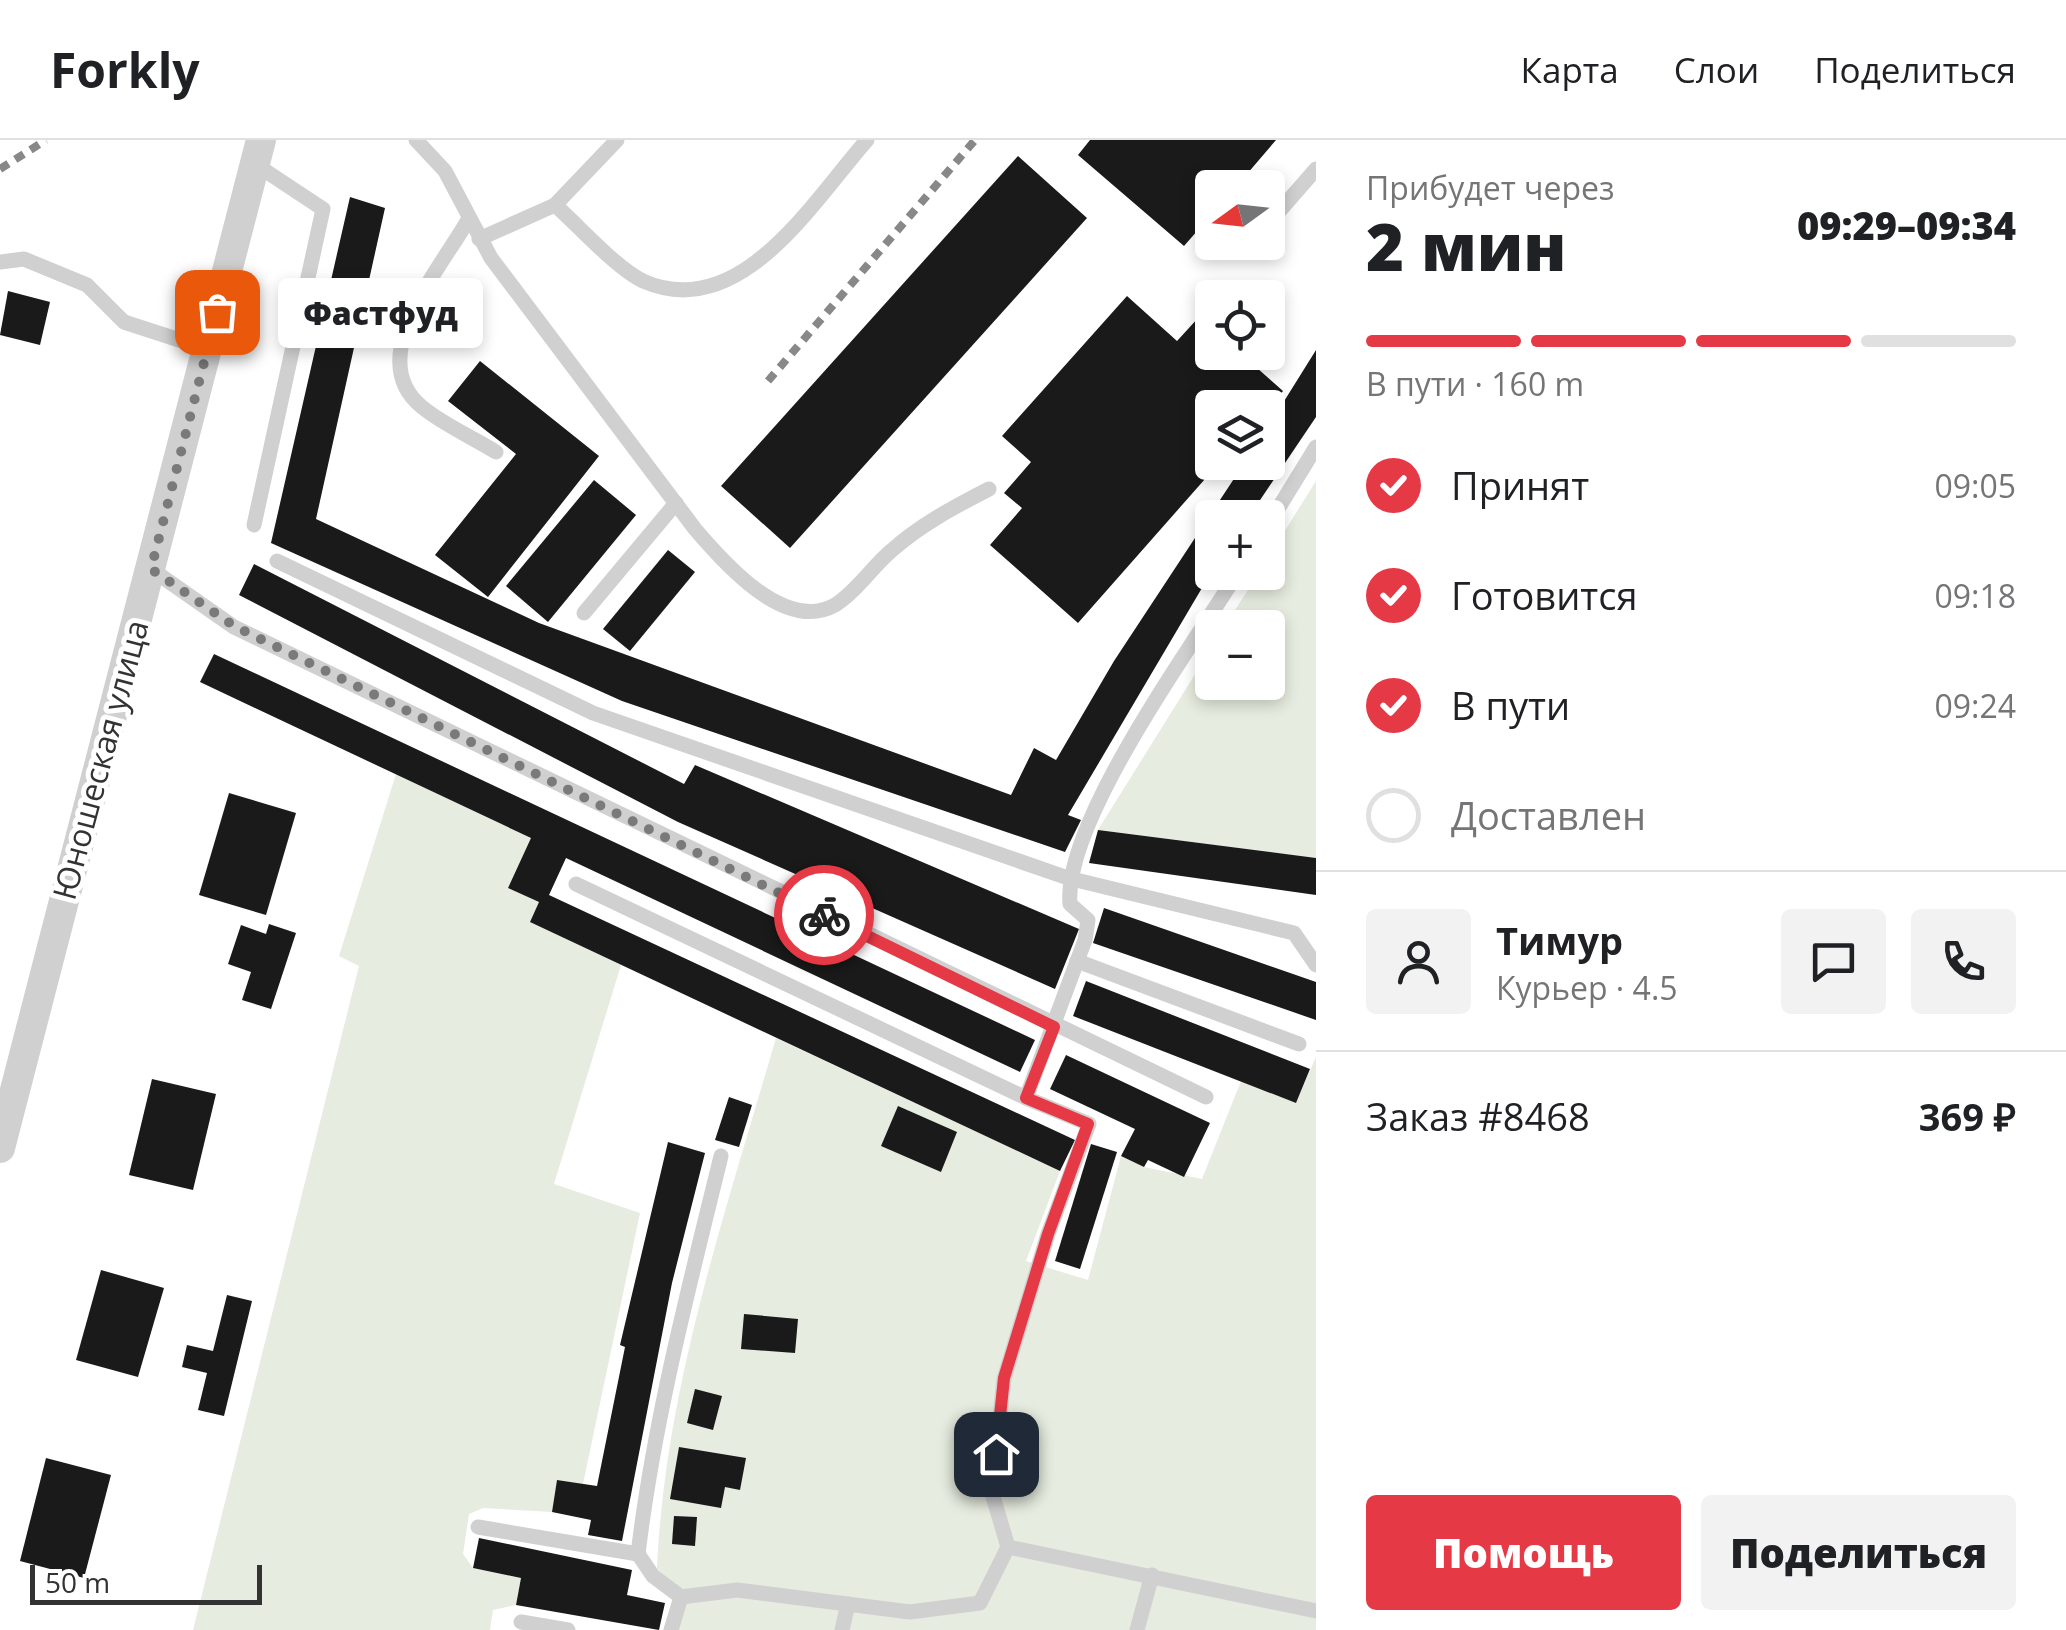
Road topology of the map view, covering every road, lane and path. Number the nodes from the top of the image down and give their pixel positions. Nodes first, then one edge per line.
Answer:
1 (416, 140) edge
2 (616, 140) edge
3 (867, 140) edge
4 (258, 152) edge
5 (1316, 169) edge
6 (555, 205) junction
7 (1285, 205) edge
8 (468, 220) junction
9 (478, 239) junction
10 (0, 262) edge
11 (208, 349) junction
12 (1316, 447) edge
13 (496, 452) dead end
14 (989, 489) dead end
15 (1283, 500) edge
16 (676, 503) junction
17 (254, 525) dead end
18 (277, 561) dead end
19 (151, 569) junction
20 (1227, 590) edge
21 (584, 613) dead end
22 (1068, 878) junction
23 (576, 884) dead end
24 (1077, 961) junction
25 (1316, 965) edge
26 (1054, 1027) junction
27 (1299, 1044) dead end
28 (1206, 1097) dead end
29 (1026, 1098) junction
30 (0, 1148) edge
31 (722, 1156) dead end
32 (478, 1527) dead end
33 (1008, 1547) junction
34 (638, 1554) junction
35 (1152, 1575) junction
36 (681, 1597) junction
37 (848, 1604) junction
38 (1316, 1610) edge
39 (520, 1622) dead end
40 (568, 1630) edge
41 (671, 1630) edge
42 (842, 1630) edge
43 (1137, 1630) edge

1 - 8 lane
2 - 6 lane
3 - 6 lane
4 - 11 street, Юношеская улица
4 - 17 lane
5 - 7 lane
6 - 9 lane
8 - 9 lane
8 - 13 lane
9 - 16 lane
10 - 11 lane
11 - 19 street, Юношеская улица
12 - 15 lane
14 - 16 lane
16 - 21 lane
18 - 22 lane
19 - 26 lane
19 - 30 street, Юношеская улица
20 - 22 lane
22 - 24 lane
22 - 25 lane
23 - 29 lane
24 - 26 lane
24 - 27 lane
26 - 28 lane
26 - 29 lane
29 - 33 lane
31 - 34 lane
32 - 34 lane
33 - 35 lane
33 - 37 lane
34 - 36 lane
35 - 38 lane
35 - 43 lane
36 - 37 lane
36 - 41 lane
37 - 42 lane
39 - 40 lane

